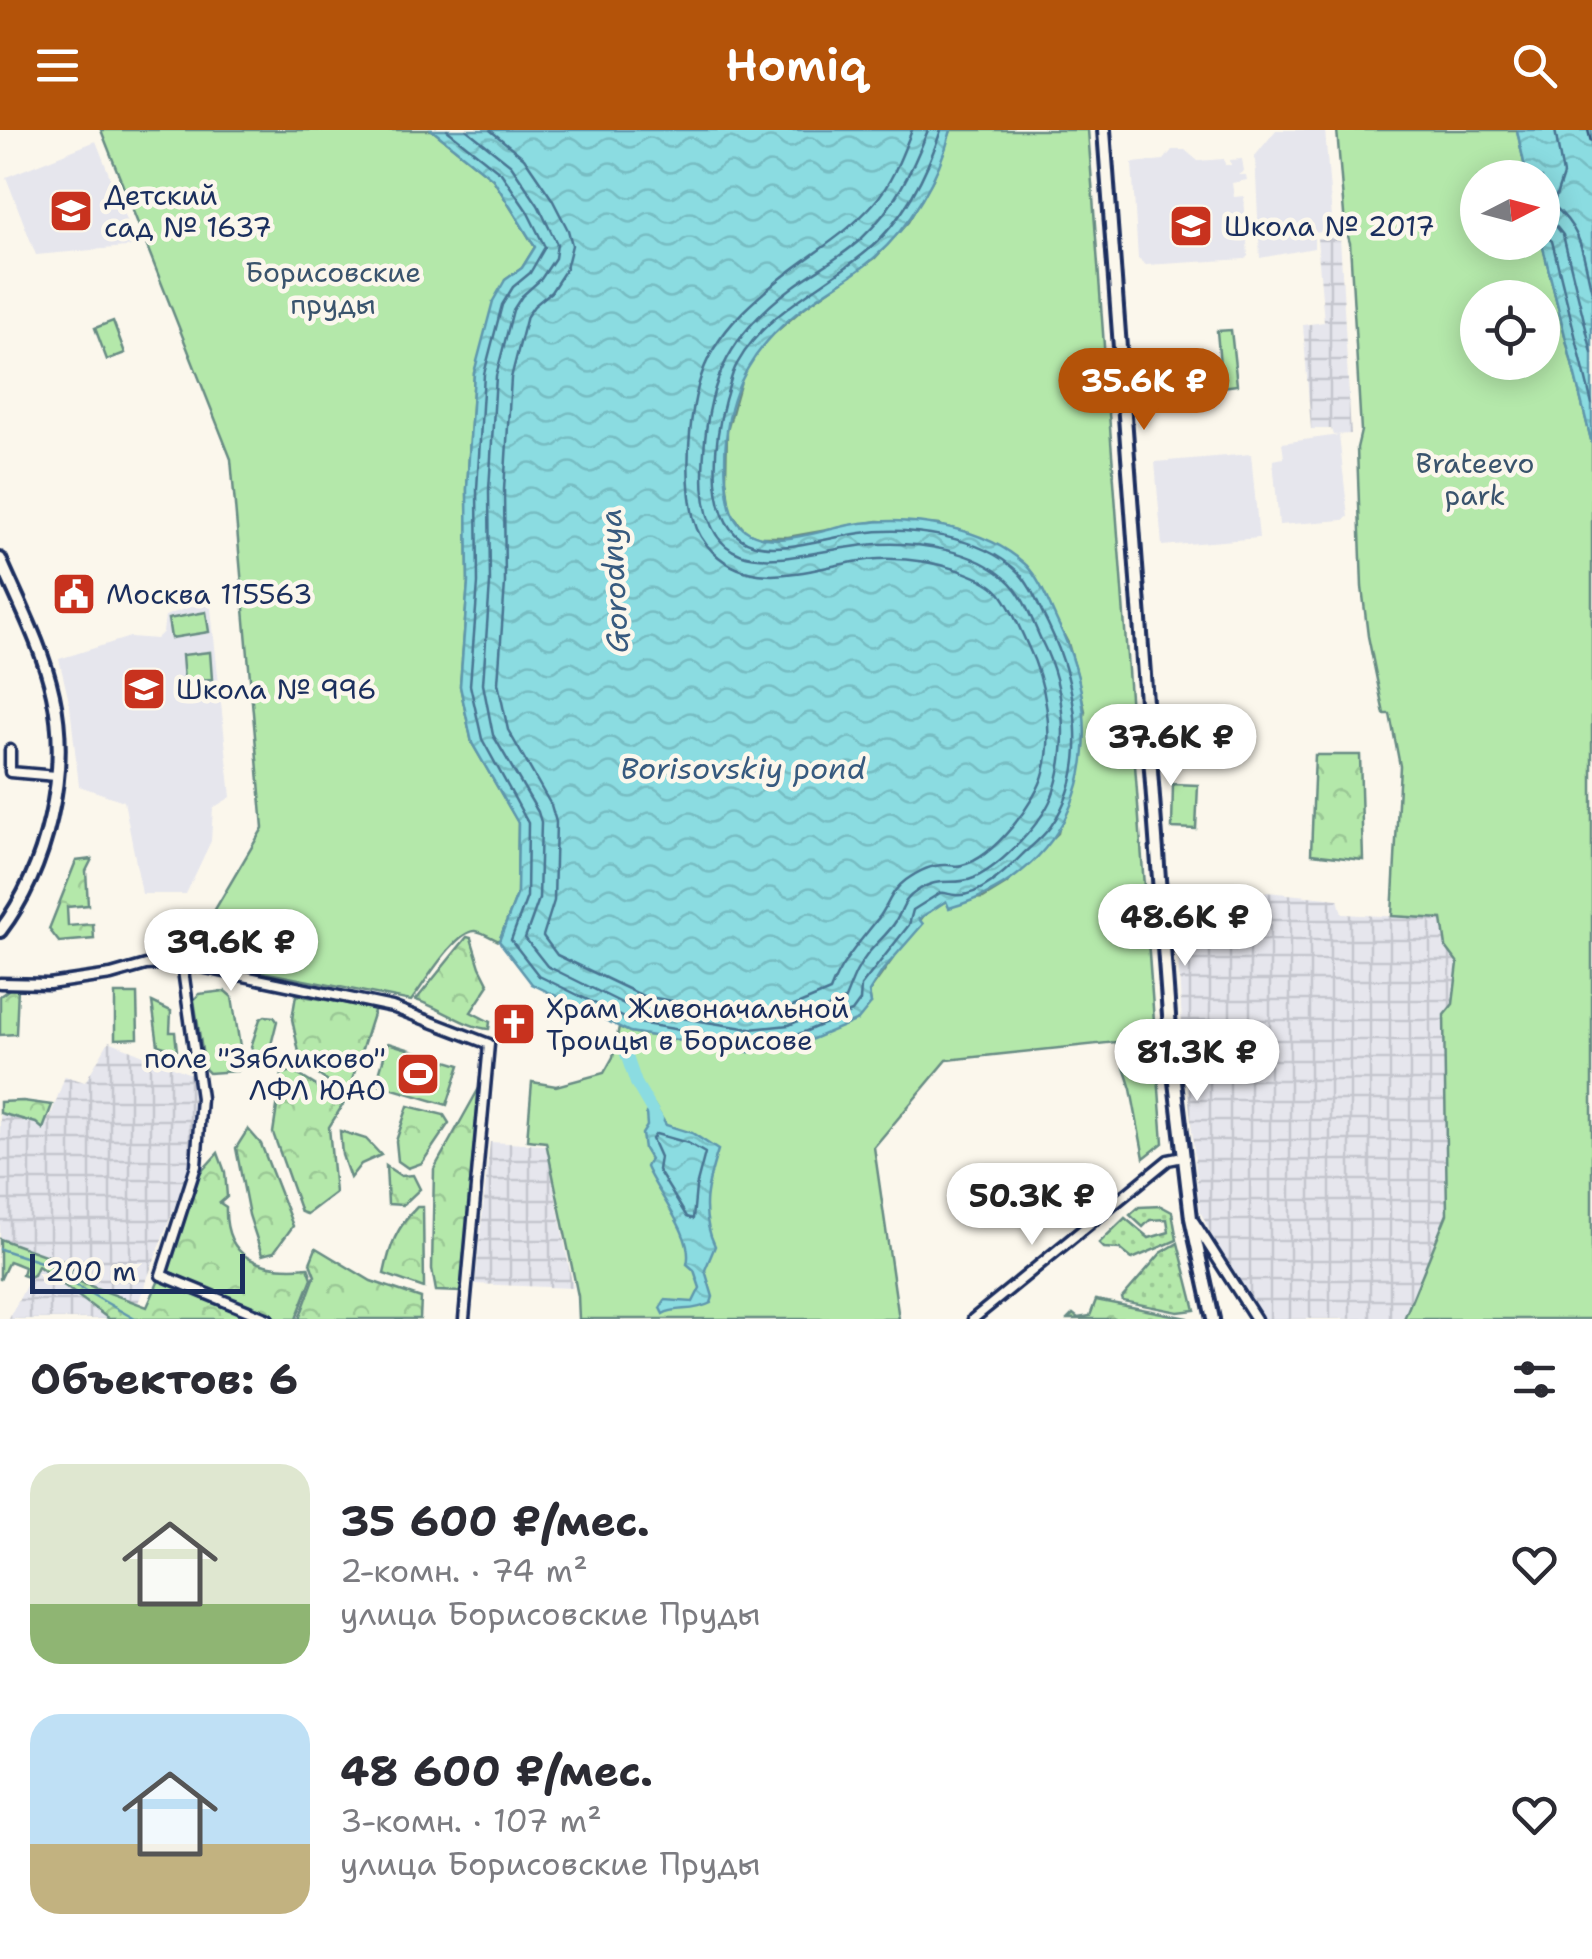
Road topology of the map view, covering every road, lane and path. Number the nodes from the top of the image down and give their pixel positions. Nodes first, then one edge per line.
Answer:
1 (1104, 130) edge
2 (0, 559) edge
3 (10, 750) dead end
4 (56, 776) junction
5 (0, 930) edge
6 (182, 963) junction
7 (0, 983) edge
8 (1182, 1157) junction
9 (1192, 1218) junction
10 (1200, 1261) junction
11 (1226, 1277) junction
12 (1204, 1279) junction
13 (268, 1319) edge
14 (464, 1319) edge
15 (973, 1319) edge
16 (1213, 1319) edge
17 (1256, 1319) edge

1 - 8 main road
2 - 4 main road
3 - 4 street
4 - 5 main road
6 - 7 street
6 - 13 street
6 - 14 street
8 - 9 main road
8 - 15 street
9 - 10 main road
9 - 11 street
10 - 11 street
10 - 12 main road
11 - 12 street
11 - 17 street
12 - 16 main road

